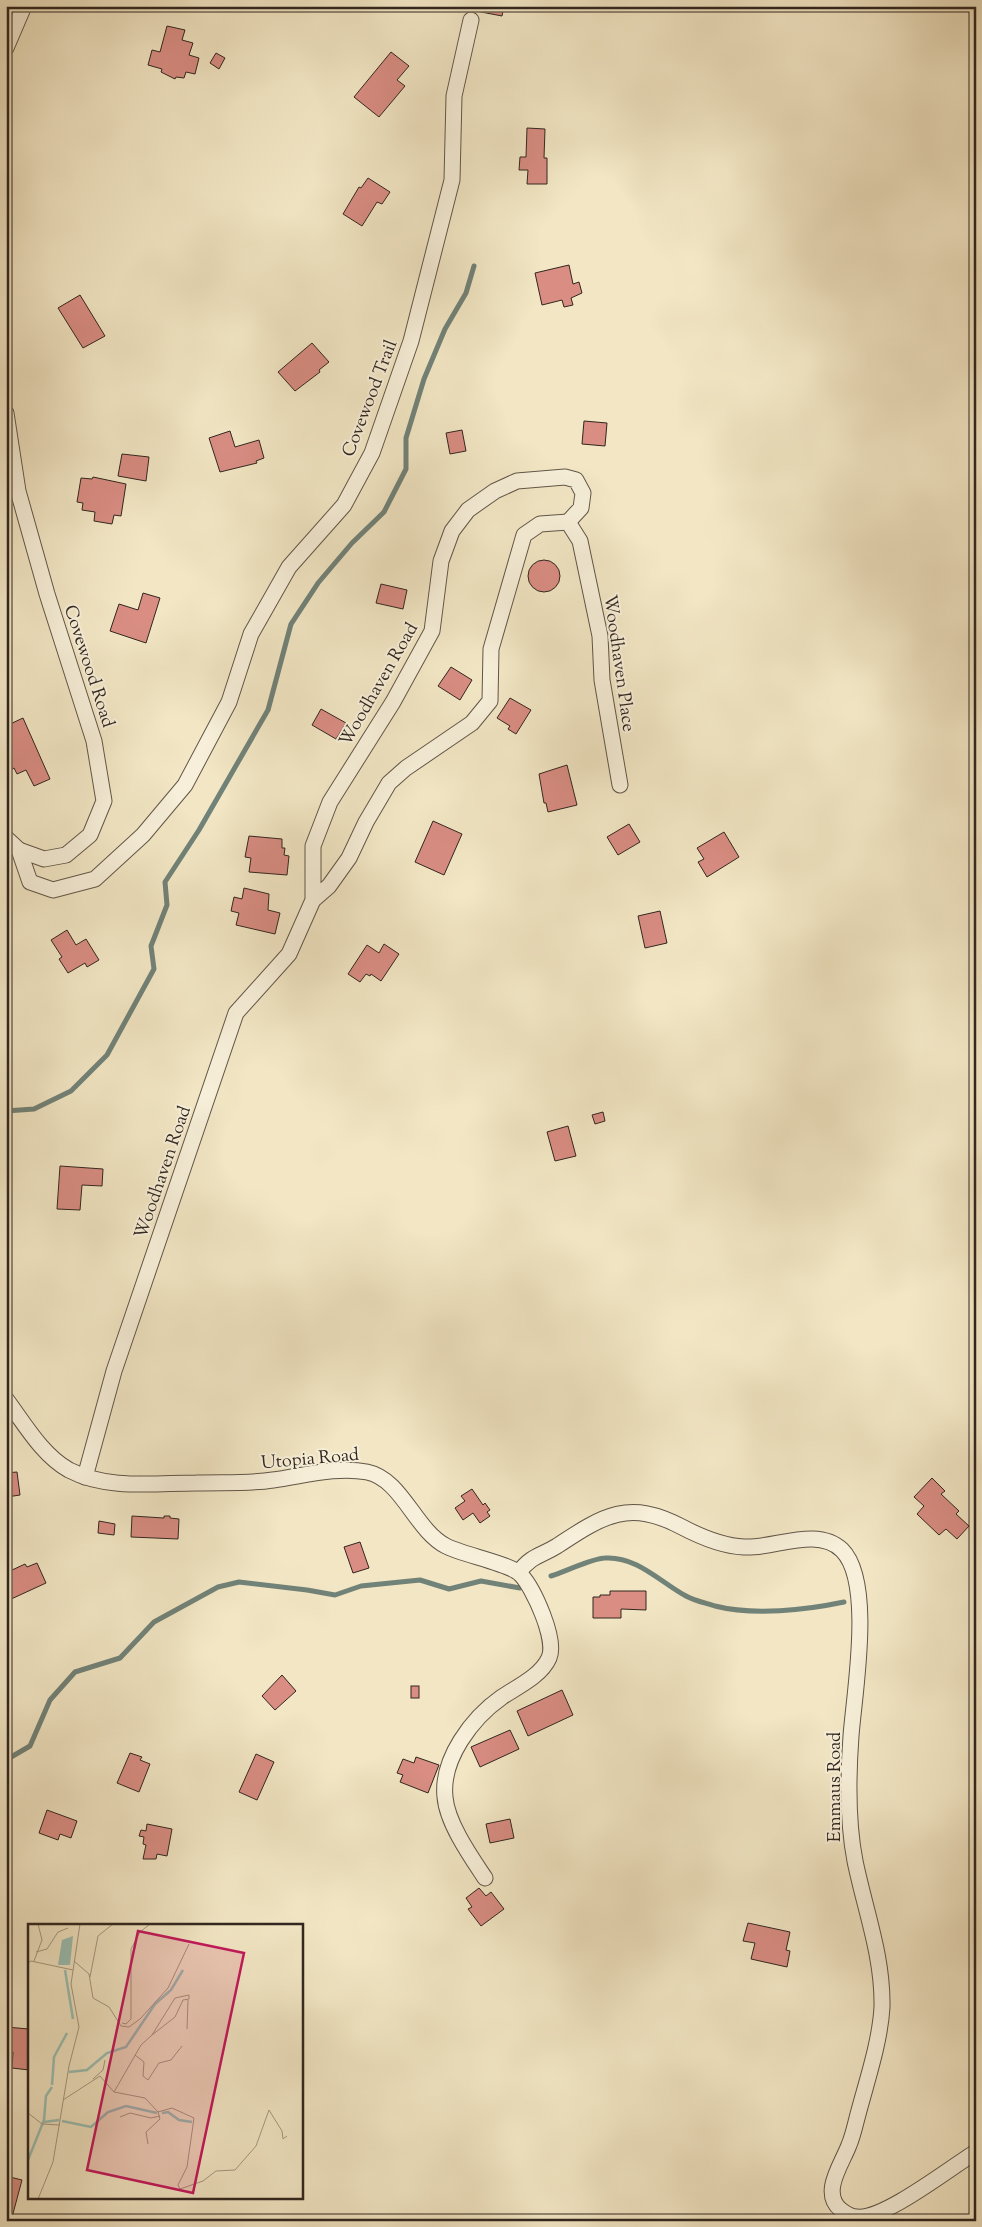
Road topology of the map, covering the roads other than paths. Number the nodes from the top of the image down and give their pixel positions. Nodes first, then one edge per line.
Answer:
1 (24, 6) edge
2 (471, 20) dead end
3 (6, 48) edge
4 (6, 413) edge
5 (568, 522) junction
6 (620, 785) dead end
7 (6, 838) edge
8 (19, 850) junction
9 (313, 900) junction
10 (6, 1399) edge
11 (85, 1477) junction
12 (519, 1572) junction
13 (485, 1878) dead end
14 (976, 2152) edge

1 - 3 street
2 - 8 street, Covewood Trail
4 - 8 street, Covewood Road
5 - 6 street, Woodhaven Place
5 - 9 street, Woodhaven Road
5 - 9 street, Woodhaven Road
7 - 8 street, Covewood Road
9 - 11 street, Woodhaven Road
10 - 11 street, Utopia Road
11 - 12 street, Utopia Road
12 - 13 street
12 - 14 street, Emmaus Road

